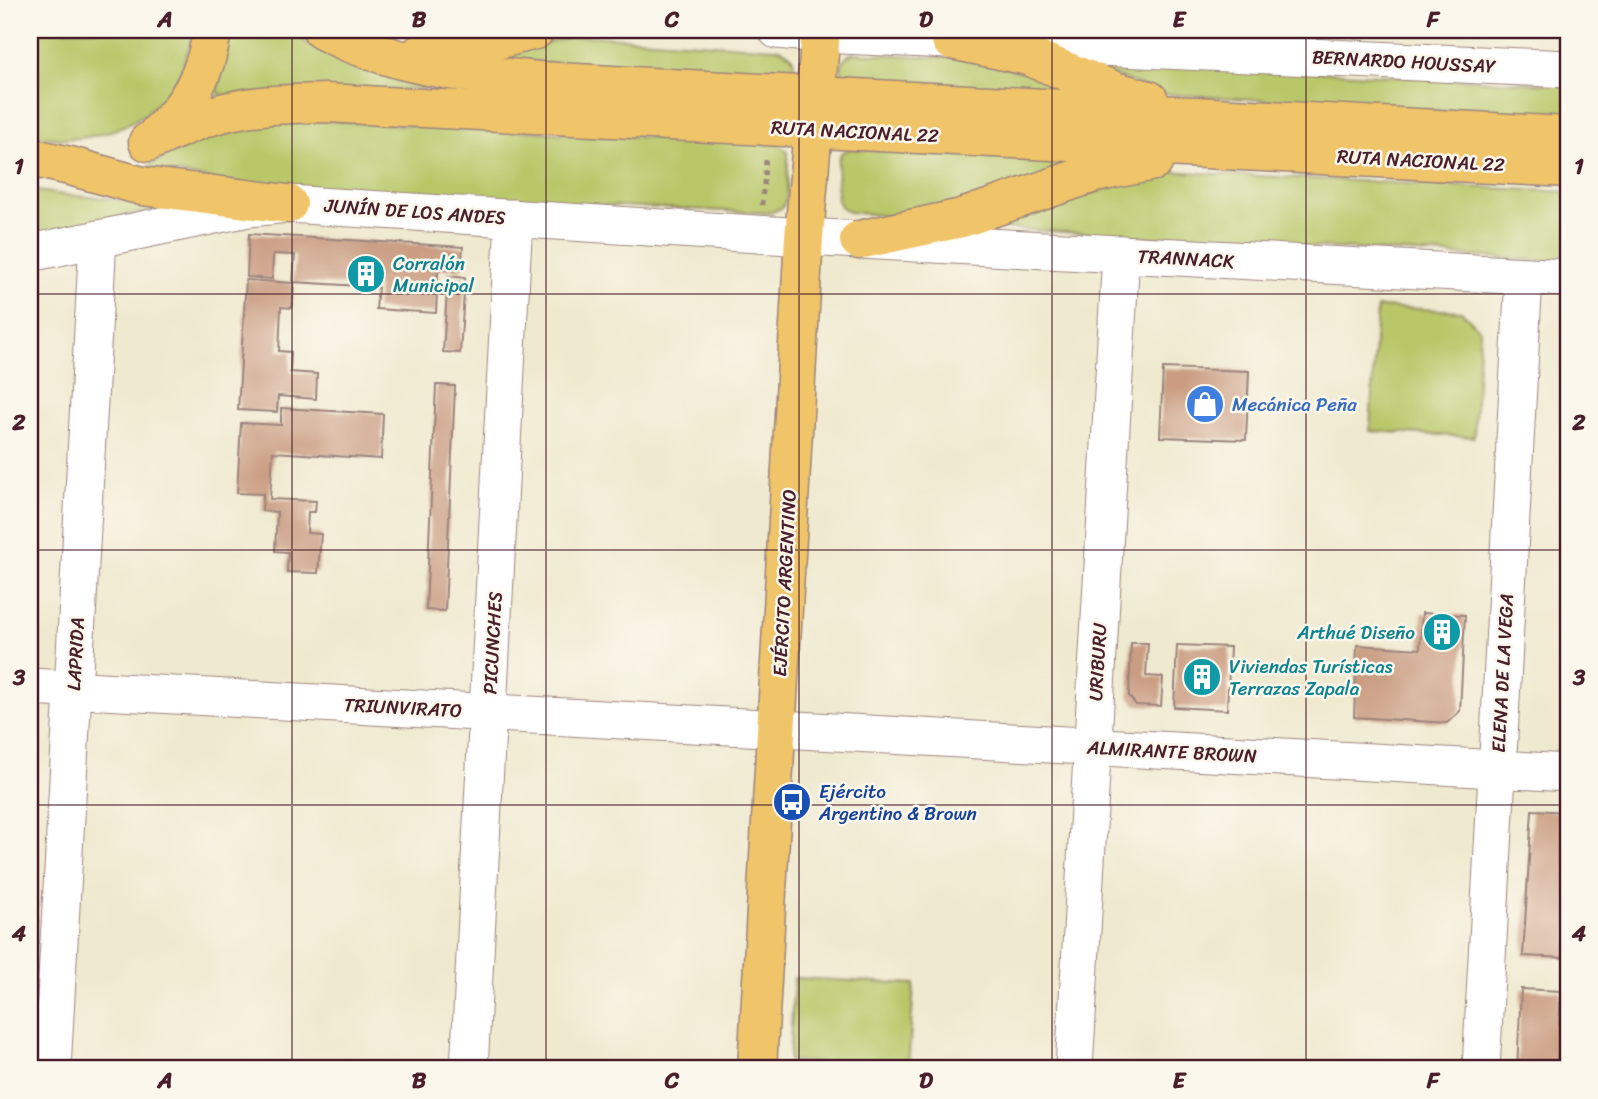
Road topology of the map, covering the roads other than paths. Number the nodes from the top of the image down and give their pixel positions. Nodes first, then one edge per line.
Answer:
1 (212, 30) edge
2 (322, 30) edge
3 (535, 30) edge
4 (777, 30) edge
5 (821, 32) edge
6 (951, 40) junction
7 (1318, 43) edge
8 (383, 55) junction
9 (1568, 69) edge
10 (814, 112) junction
11 (1215, 117) junction
12 (1568, 136) edge
13 (148, 142) junction
14 (1234, 150) junction
15 (30, 157) edge
16 (70, 166) junction
17 (1568, 168) edge
18 (288, 204) junction
19 (514, 218) junction
20 (804, 237) junction
21 (98, 239) junction
22 (859, 240) junction
23 (30, 253) edge
24 (1121, 254) junction
25 (1524, 276) junction
26 (1568, 278) edge
27 (30, 687) edge
28 (73, 689) junction
29 (488, 712) junction
30 (776, 729) junction
31 (1093, 746) junction
32 (1497, 769) junction
33 (1568, 773) edge
34 (52, 1069) edge
35 (469, 1069) edge
36 (757, 1069) edge
37 (1074, 1069) edge
38 (1480, 1069) edge

1 - 13 main road
2 - 8 main road, RUTA NACIONAL 22
3 - 8 main road
4 - 5 street, BERNARDO HOUSSAY
5 - 6 street, BERNARDO HOUSSAY
5 - 10 main road, EJÉRCITO ARGENTINO
6 - 7 street, BERNARDO HOUSSAY
6 - 11 main road
7 - 9 street, BERNARDO HOUSSAY
8 - 10 main road, RUTA NACIONAL 22
10 - 11 main road, RUTA NACIONAL 22
10 - 13 main road, RUTA NACIONAL 22
10 - 14 main road, RUTA NACIONAL 22
10 - 20 main road, EJÉRCITO ARGENTINO
11 - 12 main road, RUTA NACIONAL 22
13 - 16 main road
14 - 17 main road, RUTA NACIONAL 22
14 - 22 main road
15 - 16 main road
16 - 18 main road
18 - 19 street, JUNÍN DE LOS ANDES
18 - 21 street, JUNÍN DE LOS ANDES
19 - 20 street, JUNÍN DE LOS ANDES
19 - 29 street, PICUNCHES
20 - 22 street, TRANNACK
20 - 30 main road, EJÉRCITO ARGENTINO
21 - 23 street, JUNÍN DE LOS ANDES
21 - 28 street, LAPRIDA
22 - 24 street, TRANNACK
24 - 25 street, TRANNACK
24 - 31 street, URIBURU
25 - 26 street, TRANNACK
25 - 32 street, ELENA DE LA VEGA
27 - 28 street, TRIUNVIRATO
28 - 29 street, TRIUNVIRATO
28 - 34 street, LAPRIDA
29 - 30 street, TRIUNVIRATO
29 - 35 street, PICUNCHES
30 - 31 street, ALMIRANTE BROWN
30 - 36 main road, EJÉRCITO ARGENTINO
31 - 32 street, ALMIRANTE BROWN
31 - 37 street, URIBURU
32 - 33 street, ALMIRANTE BROWN
32 - 38 street, ELENA DE LA VEGA

